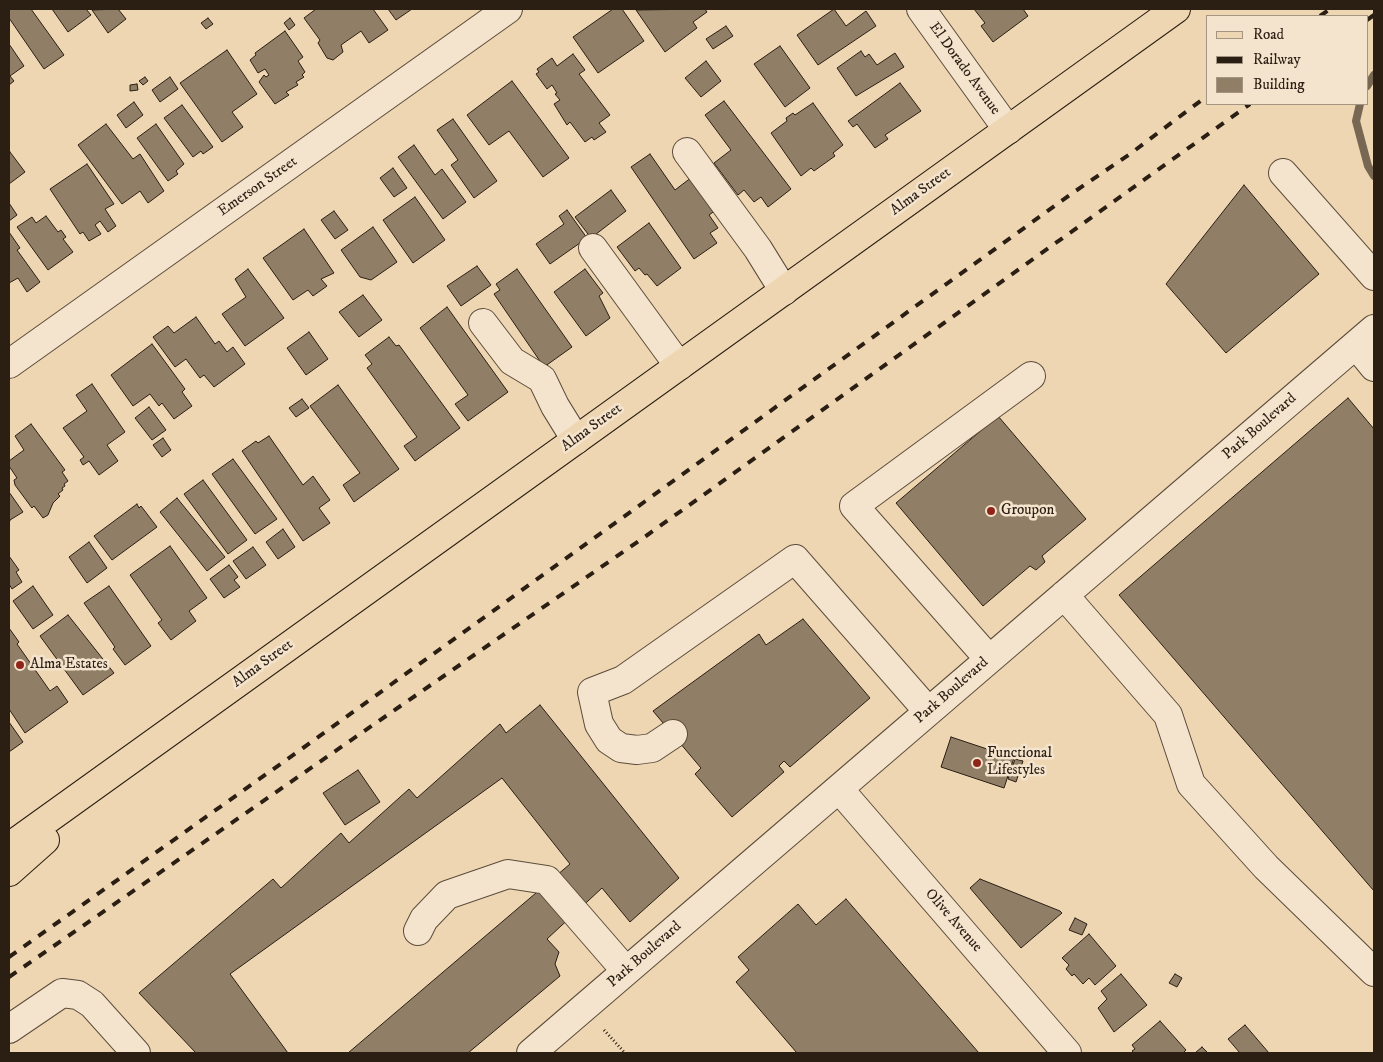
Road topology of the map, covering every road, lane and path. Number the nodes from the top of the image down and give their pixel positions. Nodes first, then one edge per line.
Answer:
1 (508, 9) edge
2 (921, 9) edge
3 (1176, 9) edge
4 (1008, 130) junction
5 (687, 152) dead end
6 (1283, 173) dead end
7 (593, 248) dead end
8 (1374, 276) edge
9 (784, 291) junction
10 (483, 323) dead end
11 (1365, 337) edge
12 (9, 364) edge
13 (679, 366) junction
14 (1374, 367) edge
15 (1031, 376) dead end
16 (576, 440) junction
17 (1064, 596) junction
18 (989, 659) junction
19 (928, 712) junction
20 (183, 721) junction
21 (673, 734) dead end
22 (839, 788) junction
23 (9, 847) edge
24 (9, 872) edge
25 (418, 931) dead end
26 (626, 971) junction
27 (1374, 972) edge
28 (9, 1029) edge
29 (604, 1030) dead end
30 (136, 1053) edge
31 (531, 1053) edge
32 (624, 1053) edge
33 (1067, 1053) edge

1 - 12 street, Emerson Street
2 - 4 street, El Dorado Avenue
3 - 4 main road, Alma Street
4 - 9 main road, Alma Street
5 - 9 street
6 - 8 street
7 - 13 street
9 - 13 main road, Alma Street
10 - 16 street
11 - 14 street
11 - 17 street, Park Boulevard
13 - 16 main road, Alma Street
15 - 18 street
16 - 20 main road, Alma Street
17 - 18 street, Park Boulevard
17 - 27 street
18 - 19 street, Park Boulevard
19 - 21 street
19 - 22 street, Park Boulevard
20 - 23 main road, Alma Street
20 - 24 main road
22 - 26 street, Park Boulevard
22 - 33 street, Olive Avenue
25 - 26 street
26 - 31 street, Park Boulevard
28 - 30 street
29 - 32 path

